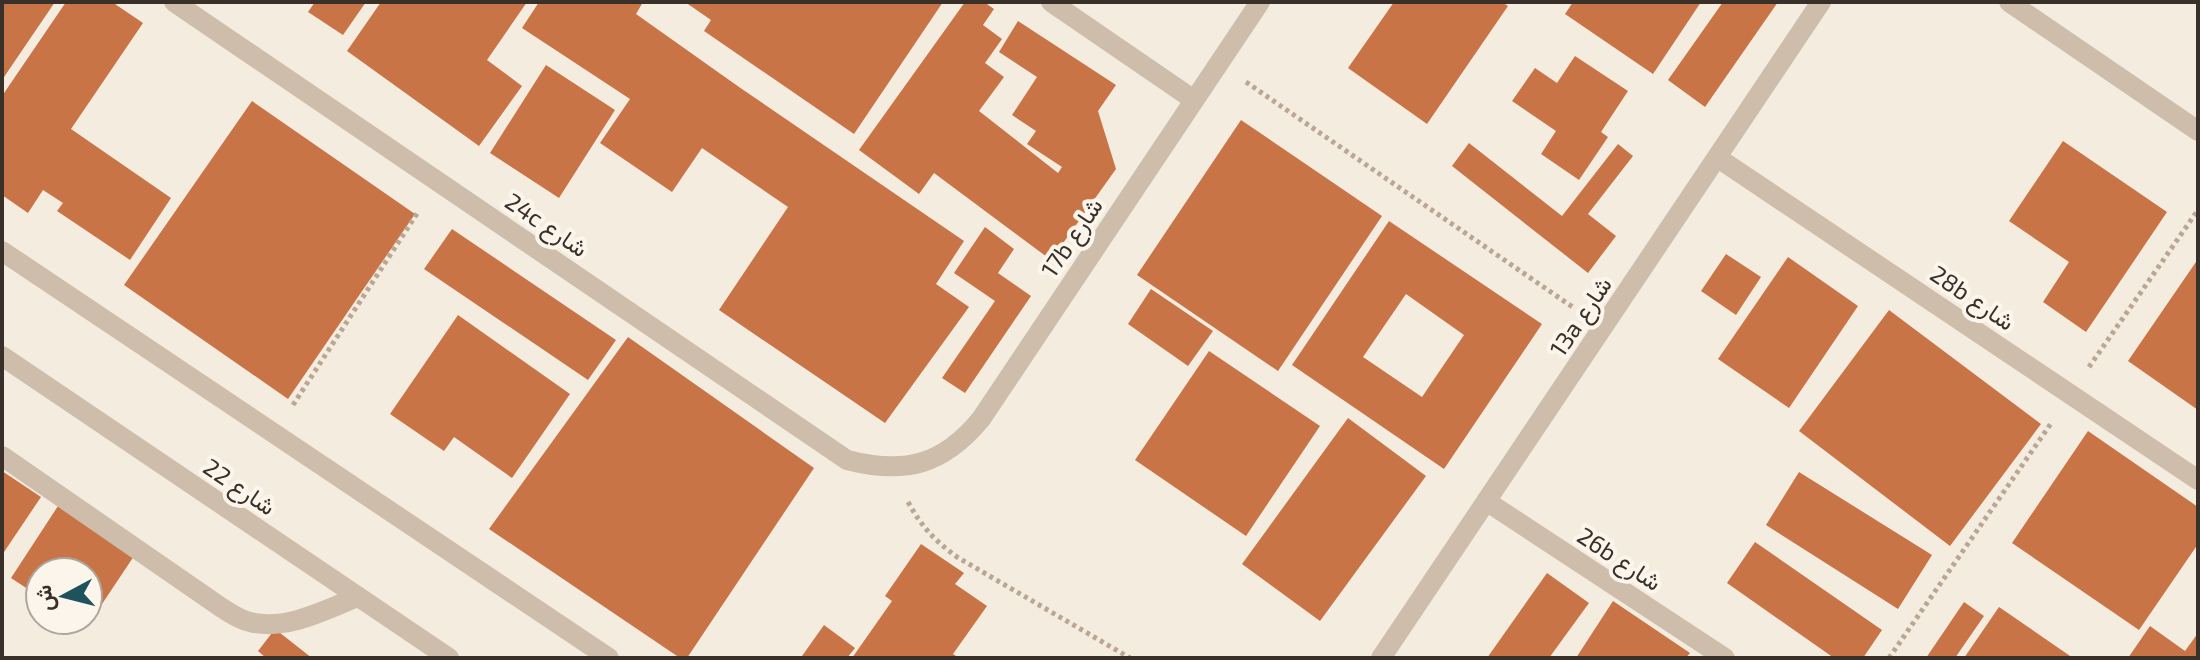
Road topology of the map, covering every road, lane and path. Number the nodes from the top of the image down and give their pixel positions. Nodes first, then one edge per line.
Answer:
1 (174, 2) edge
2 (1051, 2) edge
3 (1260, 2) edge
4 (1821, 2) edge
5 (2009, 2) edge
6 (1219, 64) junction
7 (1194, 100) junction
8 (2198, 131) edge
9 (1718, 158) junction
10 (438, 181) junction
11 (2198, 210) edge
12 (2, 251) edge
13 (1603, 328) junction
14 (2, 356) edge
15 (2071, 394) junction
16 (275, 432) junction
17 (2, 456) edge
18 (898, 468) junction
19 (2198, 480) edge
20 (1486, 501) junction
21 (358, 597) junction
22 (449, 658) edge
23 (609, 658) edge
24 (1130, 658) edge
25 (1381, 658) edge
26 (1725, 658) edge
27 (1889, 658) edge

1 - 10 street, 24c شارع
2 - 7 street
3 - 6 street, 17b شارع
4 - 9 street, 13a شارع
5 - 8 street
6 - 7 street, 17b شارع
6 - 13 path
7 - 18 street, 17b شارع
9 - 13 street, 13a شارع
9 - 15 street, 28b شارع
10 - 16 path
10 - 18 street, 24c شارع
11 - 15 path
12 - 16 street
13 - 20 street, 13a شارع
14 - 21 street, شارع 22
15 - 19 street, 28b شارع
15 - 27 path
16 - 23 street
17 - 21 street
18 - 24 path
20 - 25 street, 13a شارع
20 - 26 street, 26b شارع
21 - 22 street, شارع 22

